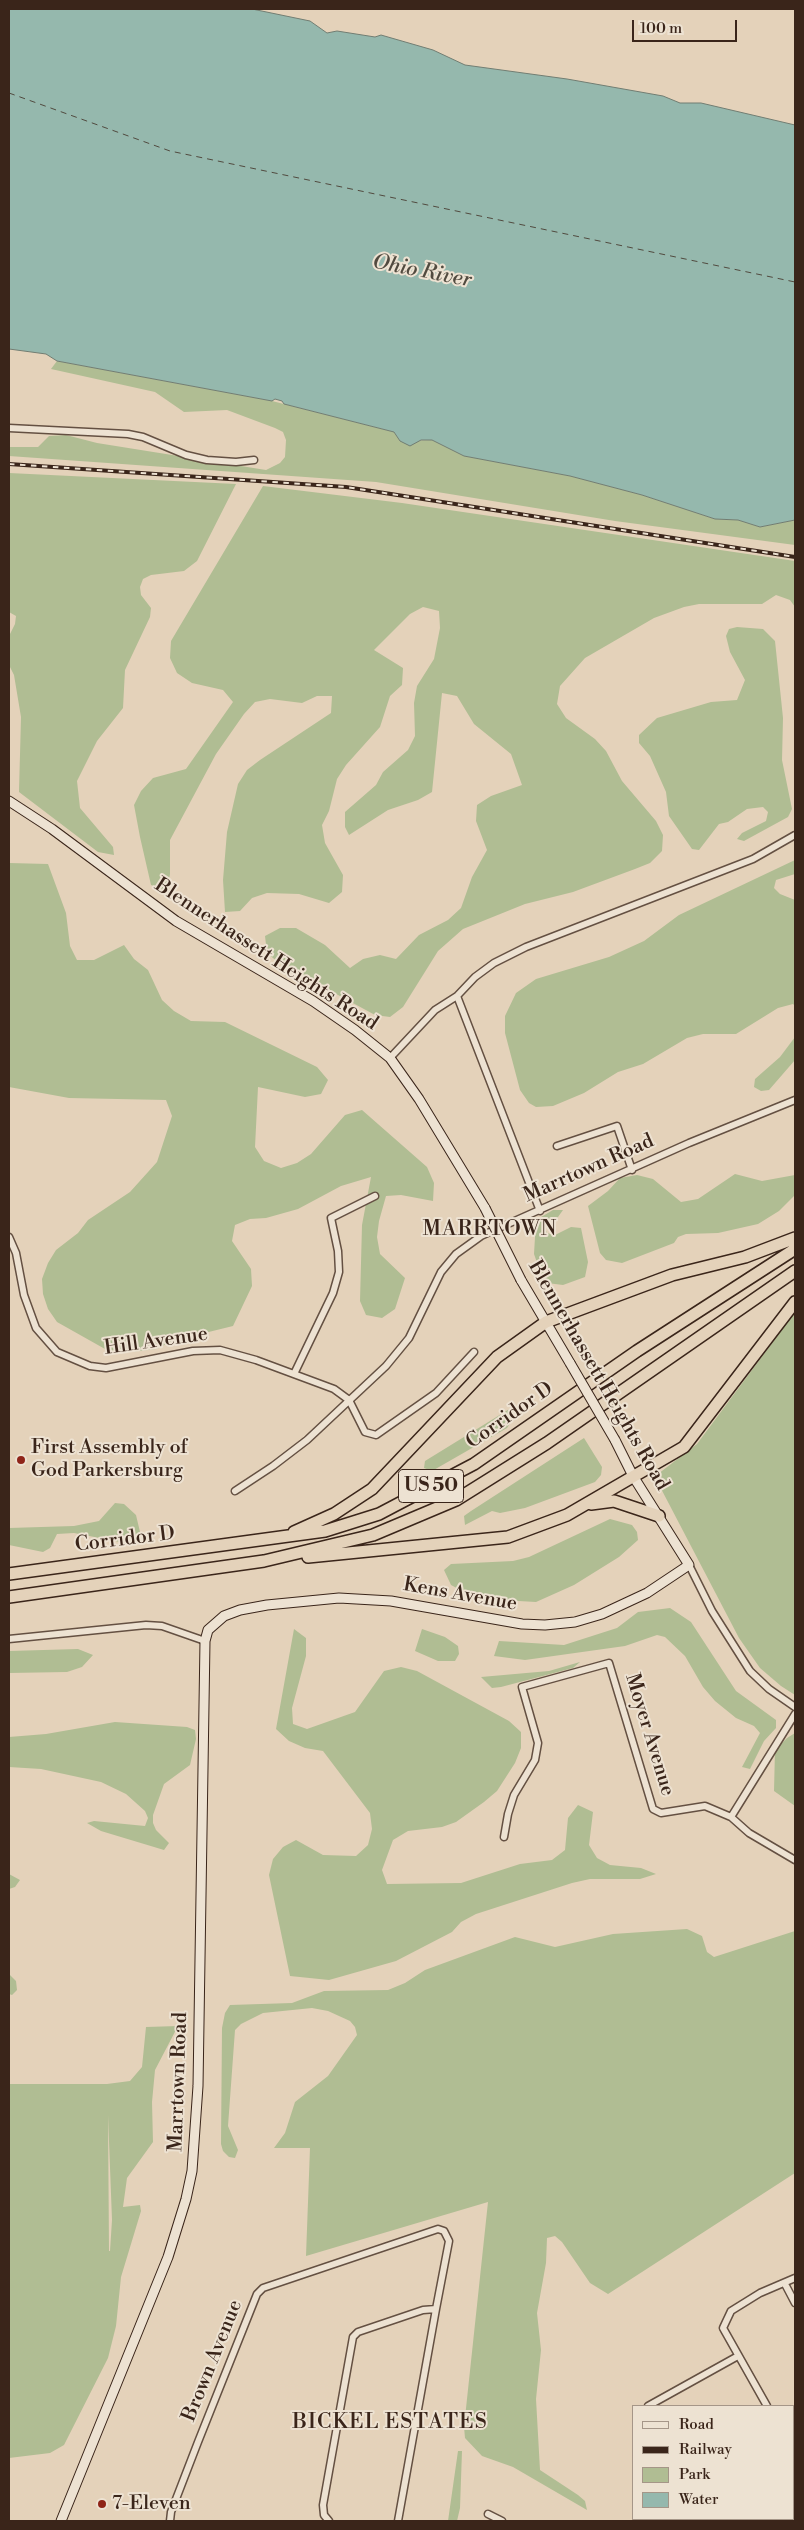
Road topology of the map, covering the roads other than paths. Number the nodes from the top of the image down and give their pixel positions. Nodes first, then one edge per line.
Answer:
1 (9, 428) edge
2 (254, 460) dead end
3 (9, 801) edge
4 (795, 835) edge
5 (457, 996) junction
6 (390, 1058) junction
7 (795, 1100) edge
8 (557, 1146) dead end
9 (632, 1170) junction
10 (375, 1196) dead end
11 (540, 1211) junction
12 (9, 1237) edge
13 (795, 1238) edge
14 (795, 1249) edge
15 (795, 1271) edge
16 (795, 1302) edge
17 (546, 1322) junction
18 (474, 1352) dead end
19 (294, 1374) junction
20 (349, 1400) junction
21 (633, 1476) junction
22 (235, 1491) dead end
23 (582, 1506) junction
24 (659, 1516) junction
25 (281, 1538) junction
26 (264, 1561) junction
27 (689, 1565) junction
28 (9, 1574) edge
29 (9, 1597) edge
30 (214, 1623) joint
31 (9, 1639) edge
32 (205, 1641) junction
33 (795, 1707) edge
34 (795, 1714) edge
35 (731, 1817) junction
36 (504, 1837) dead end
37 (795, 1860) edge
38 (795, 2278) edge
39 (784, 2284) junction
40 (795, 2303) edge
41 (436, 2309) junction
42 (738, 2356) junction
43 (650, 2405) edge
44 (766, 2405) edge
45 (488, 2514) dead end
46 (61, 2521) edge
47 (170, 2521) edge
48 (329, 2521) edge
49 (398, 2521) edge
50 (502, 2521) edge

1 - 2 street
3 - 6 street, Blennerhassett Heights Road
4 - 5 street
5 - 6 street
5 - 11 street
6 - 17 street, Blennerhassett Heights Road, bridge
7 - 9 street, Marrtown Road
8 - 9 street
9 - 11 street, Marrtown Road
10 - 19 street
11 - 20 street, Marrtown Road
12 - 19 street, Hill Avenue
13 - 17 highway
14 - 25 highway, Corridor D / US 50
15 - 26 highway, Corridor D / US 50
16 - 21 highway
17 - 21 street, Blennerhassett Heights Road, bridge
17 - 25 highway
18 - 20 street
19 - 20 street, Hill Avenue
20 - 22 street, Marrtown Road
21 - 23 highway
21 - 24 street, Blennerhassett Heights Road
23 - 24 highway
23 - 26 highway
24 - 27 street, Blennerhassett Heights Road
25 - 28 highway, Corridor D / US 50
26 - 29 highway, Corridor D / US 50
27 - 30 street, Kens Avenue
27 - 33 street
30 - 32 street, Marrtown Road
31 - 32 street
32 - 46 street, Marrtown Road
34 - 35 street
35 - 36 street, Moyer Avenue
35 - 37 street, Moyer Avenue
38 - 39 street
39 - 40 street
39 - 42 street
41 - 47 street, Brown Avenue
41 - 48 street
41 - 49 street
42 - 43 street
42 - 44 street
45 - 50 street

